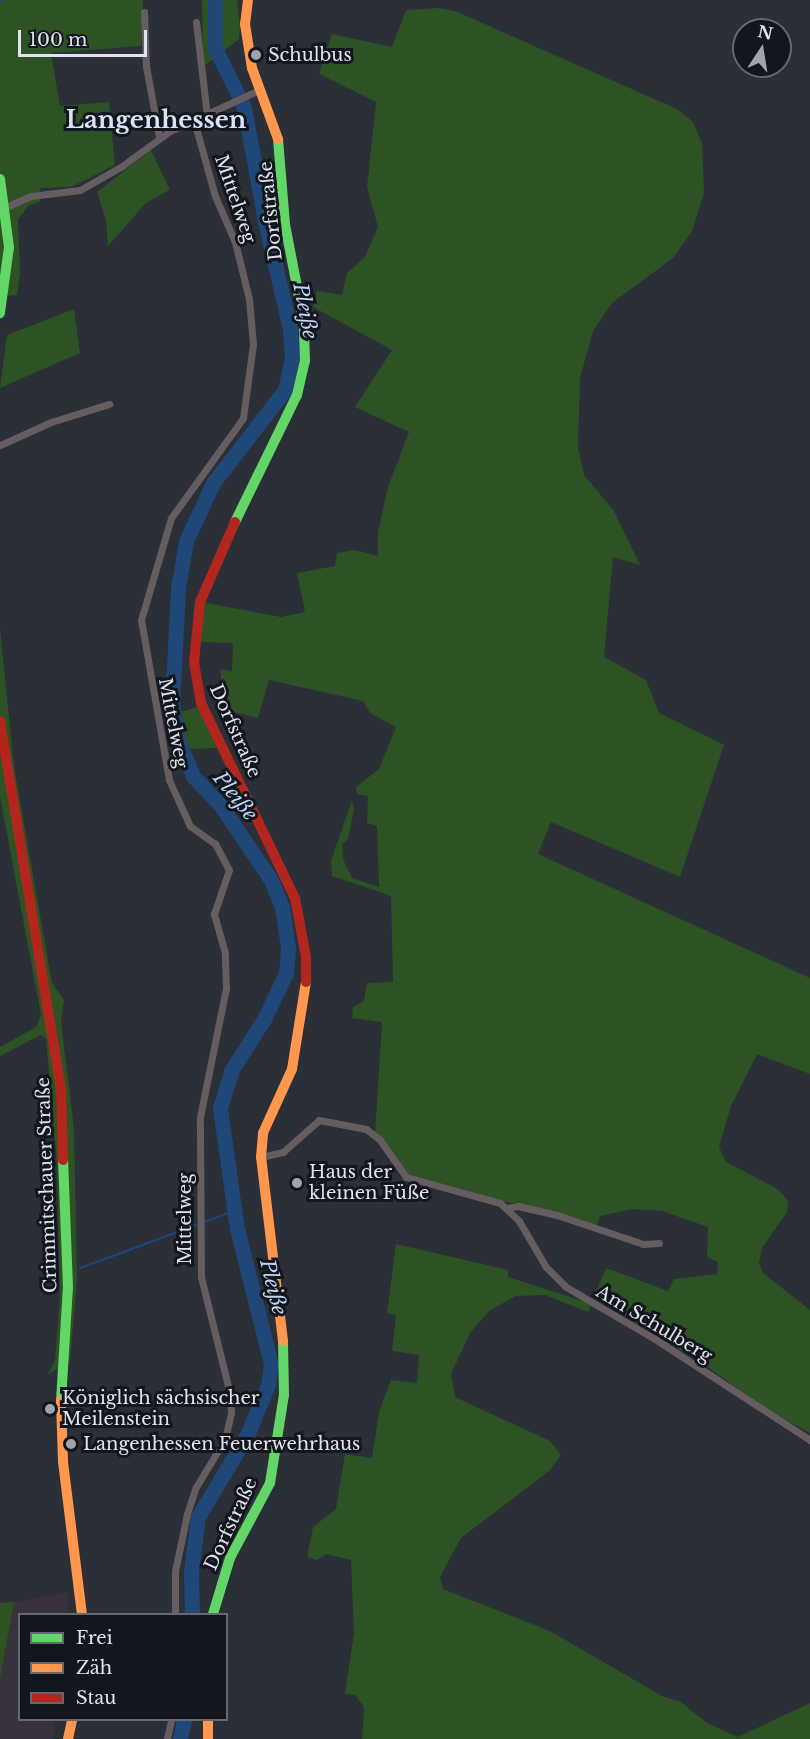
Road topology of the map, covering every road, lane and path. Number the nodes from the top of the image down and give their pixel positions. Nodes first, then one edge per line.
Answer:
1 (248, 0) edge
2 (144, 12) dead end
3 (196, 22) dead end
4 (254, 92) junction
5 (207, 115) junction
6 (194, 121) junction
7 (159, 137) junction
8 (0, 179) edge
9 (3, 208) edge
10 (0, 314) edge
11 (109, 404) dead end
12 (0, 445) edge
13 (0, 721) edge
14 (261, 1157) junction
15 (506, 1208) junction
16 (659, 1243) dead end
17 (810, 1440) edge
18 (82, 1613) edge
19 (175, 1613) edge
20 (213, 1613) edge
21 (72, 1721) edge
22 (171, 1721) edge
23 (208, 1721) edge
24 (68, 1739) edge
25 (167, 1739) edge
26 (208, 1739) edge

1 - 4 street, Dorfstraße
2 - 7 street
3 - 5 street
4 - 5 street
4 - 14 street, Dorfstraße
5 - 6 street
6 - 7 street
6 - 19 street, Mittelweg
7 - 9 street
8 - 9 street
9 - 10 street
11 - 12 street
13 - 18 street, Crimmitschauer Straße
14 - 15 street
14 - 20 street, Dorfstraße
15 - 16 street
15 - 17 street, Am Schulberg
21 - 24 street
22 - 25 street
23 - 26 street

